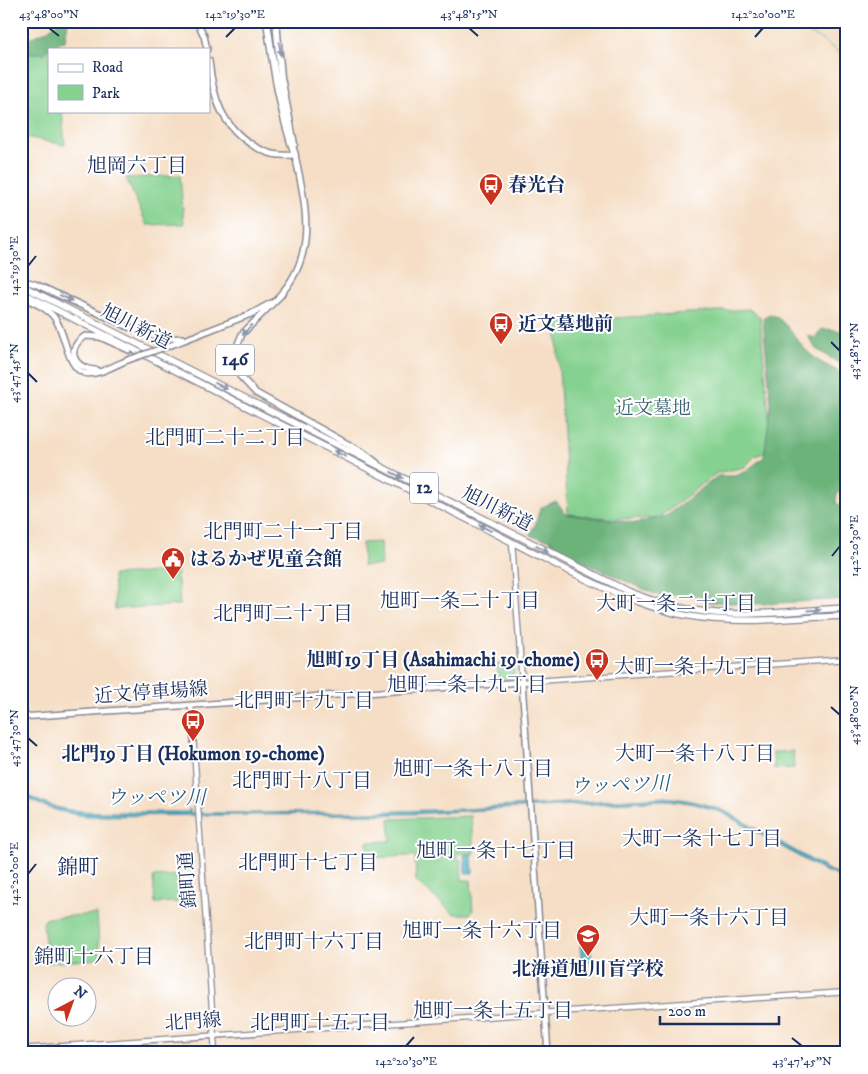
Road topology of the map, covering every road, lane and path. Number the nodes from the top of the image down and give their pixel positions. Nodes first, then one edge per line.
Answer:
1 (197, 21) edge
2 (266, 21) edge
3 (276, 21) edge
4 (207, 48) edge
5 (210, 67) edge
6 (295, 155) junction
7 (21, 280) edge
8 (21, 285) edge
9 (21, 292) edge
10 (280, 295) junction
11 (21, 297) edge
12 (174, 341) junction
13 (155, 360) junction
14 (108, 367) junction
15 (382, 467) junction
16 (512, 542) junction
17 (847, 608) edge
18 (847, 616) edge
19 (847, 659) edge
20 (522, 682) junction
21 (191, 705) junction
22 (21, 717) edge
23 (847, 992) edge
24 (546, 1013) junction
25 (214, 1036) junction
26 (21, 1049) edge
27 (215, 1053) edge
28 (548, 1053) edge

1 - 4 main road
2 - 6 highway
3 -> 6 highway
5 - 6 main road
6 - 10 main road, 146
7 -> 12 main road
8 -> 15 highway, 旭川新道 / 12
9 - 13 highway, 旭川新道 / 12
10 - 12 main road, 146
10 -> 15 main road, 146
11 - 14 main road, 146
12 - 14 main road, 146, bridge
13 - 14 main road, 146
16 -> 13 highway, 旭川新道 / 12
15 -> 17 highway, 旭川新道 / 12
16 - 18 highway, 旭川新道 / 12
16 - 20 street
19 - 20 street
20 - 21 main road, 近文停車場線
20 - 24 main road
21 - 22 main road, 近文停車場線
21 - 25 street, 錦町通
23 - 24 street, 北門線
24 - 25 street, 北門線
24 - 28 main road
25 - 26 street, 北門線
25 - 27 street, 錦町通

